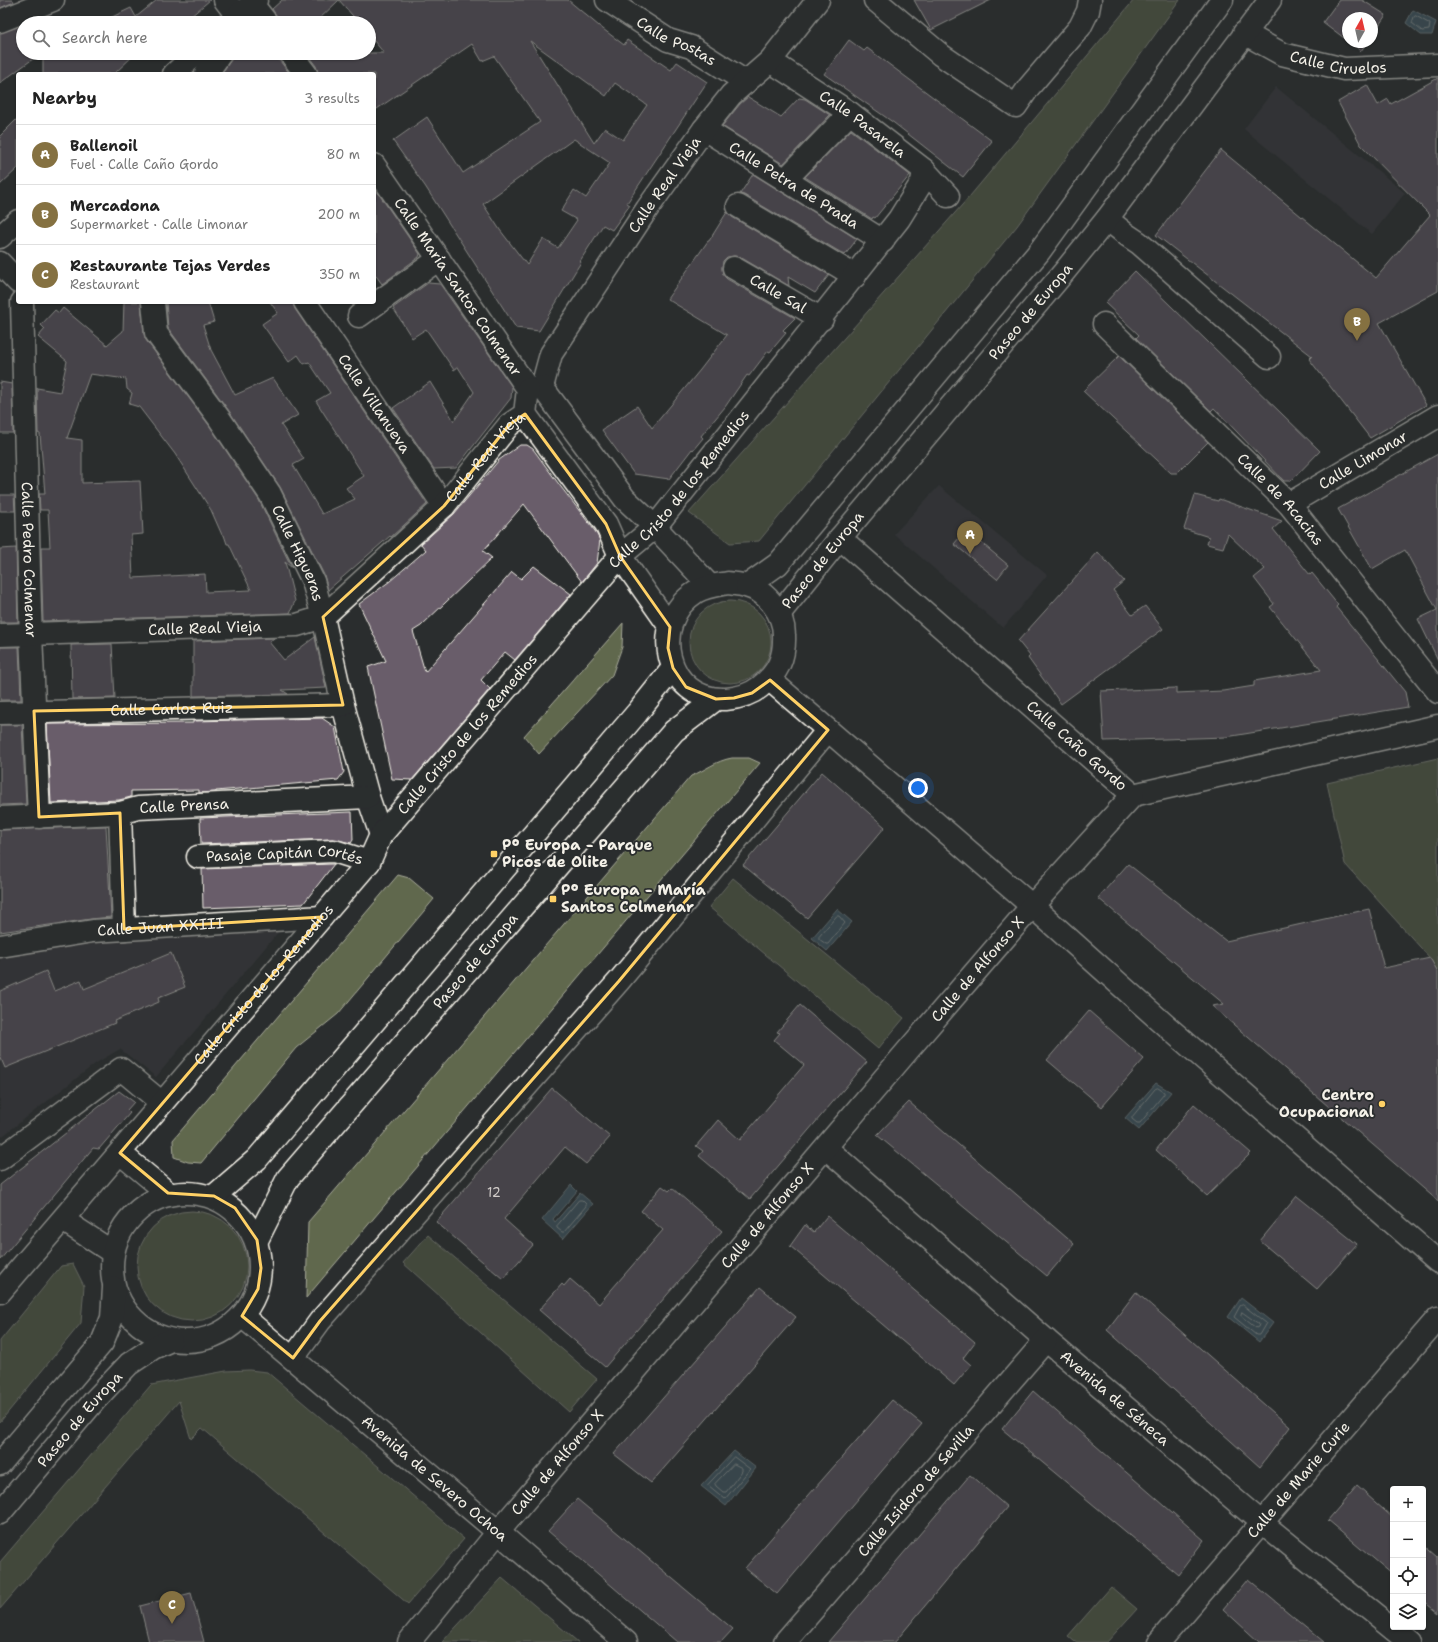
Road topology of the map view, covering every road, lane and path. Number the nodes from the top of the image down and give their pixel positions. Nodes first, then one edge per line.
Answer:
1 (53, 0) edge
2 (607, 0) edge
3 (818, 0) edge
4 (1090, 0) edge
5 (1222, 0) edge
6 (1270, 0) edge
7 (885, 4) edge
8 (240, 9) edge
9 (254, 16) edge
10 (0, 21) edge
11 (1244, 33) junction
12 (189, 60) edge
13 (216, 60) edge
14 (295, 60) edge
15 (770, 60) junction
16 (1438, 65) edge
17 (176, 72) edge
18 (207, 72) edge
19 (304, 72) edge
20 (746, 82) junction
21 (850, 113) junction
22 (704, 129) junction
23 (376, 168) edge
24 (924, 170) junction
25 (785, 180) junction
26 (948, 196) dead end
27 (738, 206) dead end
28 (1107, 219) junction
29 (883, 241) junction
30 (439, 259) junction
31 (0, 263) edge
32 (734, 268) dead end
33 (855, 276) junction
34 (16, 280) edge
35 (376, 303) edge
36 (22, 304) edge
37 (153, 304) edge
38 (306, 304) edge
39 (822, 319) junction
40 (1104, 324) dead end
41 (1269, 357) dead end
42 (535, 388) junction
43 (525, 414) junction
44 (1438, 416) edge
45 (1289, 504) junction
46 (444, 506) junction
47 (655, 527) junction
48 (840, 538) junction
49 (620, 556) junction
50 (710, 586) junction
51 (747, 586) junction
52 (780, 614) junction
53 (323, 618) junction
54 (670, 627) junction
55 (31, 634) junction
56 (0, 635) edge
57 (672, 668) junction
58 (770, 680) junction
59 (1438, 692) edge
60 (716, 699) junction
61 (343, 704) junction
62 (34, 711) junction
63 (0, 713) edge
64 (1438, 726) edge
65 (828, 730) junction
66 (1133, 795) junction
67 (368, 797) junction
68 (120, 813) junction
69 (39, 817) junction
70 (0, 818) edge
71 (381, 835) junction
72 (198, 857) dead end
73 (369, 862) junction
74 (1032, 906) junction
75 (322, 917) junction
76 (124, 929) junction
77 (0, 946) edge
78 (162, 1103) junction
79 (826, 1148) junction
80 (120, 1153) junction
81 (0, 1159) edge
82 (168, 1193) junction
83 (214, 1196) junction
84 (62, 1220) junction
85 (257, 1240) junction
86 (112, 1252) junction
87 (1438, 1262) edge
88 (114, 1287) junction
89 (0, 1292) edge
90 (242, 1316) junction
91 (1438, 1318) edge
92 (171, 1340) junction
93 (1046, 1340) junction
94 (293, 1358) junction
95 (0, 1464) edge
96 (0, 1513) edge
97 (1262, 1523) junction
98 (498, 1532) junction
99 (409, 1642) edge
100 (626, 1642) edge
101 (785, 1642) edge
102 (1159, 1642) edge
103 (1409, 1642) edge

1 - 10 street
2 - 20 street, Calle Postas
3 - 15 street, Calle Real Vieja
4 - 7 street
5 - 51 street, Paseo de Europa
6 - 11 street, Paseo de Europa
8 - 9 street
11 - 16 street, Calle Ciruelos
11 - 28 street, Paseo de Europa
12 - 17 street
13 - 18 street
14 - 19 street
15 - 20 street, Calle Real Vieja
15 - 21 street, Calle Pasarela
20 - 22 street, Calle Real Vieja
21 - 24 street, Calle Pasarela
21 - 25 street
22 - 25 street, Calle Petra de Prada
22 - 42 street, Calle Real Vieja
23 - 30 street, Calle María Santos Colmenar
24 - 26 street, Calle Pasarela
24 - 29 street, Calle Cristo de los Remedios
25 - 29 street, Calle Petra de Prada
27 - 33 street
28 - 41 street
28 - 48 street, Paseo de Europa
29 - 33 street, Calle Cristo de los Remedios
30 - 35 street
30 - 42 street, Calle María Santos Colmenar
31 - 34 street
32 - 39 street, Calle Sal
33 - 39 street, Calle Cristo de los Remedios
36 - 55 street, Calle Pedro Colmenar
37 - 53 street, Calle Higueras
38 - 46 street, Calle Villanueva
39 - 47 street, Calle Cristo de los Remedios
40 - 45 street, Calle de Acacias
42 - 43 street, Calle Real Vieja
42 - 47 street, Calle María Santos Colmenar
43 - 46 street, Calle Real Vieja
43 - 49 street
44 - 45 street, Calle Limonar
45 - 59 street, Calle de Acacias
46 - 53 street, Calle Real Vieja
47 - 49 street, Calle Cristo de los Remedios
47 - 50 street, Calle María Santos Colmenar
48 - 52 street, Paseo de Europa
48 - 66 street, Calle Caño Gordo
49 - 54 street
49 - 71 street, Calle Cristo de los Remedios
50 - 51 street
50 - 54 street
51 - 52 street
52 - 58 street
53 - 55 street, Calle Real Vieja
53 - 61 street, Calle Higueras
54 - 57 street
55 - 56 street, Calle Real Vieja
55 - 62 street, Calle Pedro Colmenar
57 - 60 street
57 - 83 street
58 - 60 street
58 - 65 street
60 - 85 street, Paseo de Europa
61 - 62 street, Calle Carlos Ruiz
61 - 67 street, Calle Higueras
62 - 63 street, Calle Carlos Ruiz
62 - 69 street, Calle Pedro Colmenar
64 - 66 street, Calle Caño Gordo
65 - 74 street
65 - 94 street
66 - 74 street, Calle de Alfonso X
67 - 68 street, Calle Prensa
67 - 71 street, Calle Higueras
68 - 69 street, Calle Prensa
68 - 76 street
69 - 70 street, Calle Prensa
71 - 73 street, Calle Cristo de los Remedios
72 - 73 street, Pasaje Capitán Cortés
73 - 75 street, Calle Cristo de los Remedios
74 - 79 street, Calle de Alfonso X
74 - 87 street
75 - 76 street, Calle Juan XXIII
75 - 78 street, Calle Cristo de los Remedios
76 - 77 street, Calle Juan XXIII
78 - 80 street, Calle Cristo de los Remedios
78 - 81 street
79 - 93 street, Avenida de Séneca
79 - 98 street, Calle de Alfonso X
80 - 82 street
80 - 84 street, Calle Cristo de los Remedios
82 - 83 street
82 - 86 street
83 - 85 street
84 - 86 street
84 - 89 street, Calle Cristo de los Remedios
85 - 90 street
86 - 88 street
88 - 92 street
88 - 95 street
90 - 92 street
90 - 94 street, Avenida de Severo Ochoa
91 - 97 street, Calle de Marie Curie
92 - 96 street, Paseo de Europa
93 - 97 street, Avenida de Séneca
93 - 101 street, Calle Isidoro de Sevilla
94 - 98 street, Avenida de Severo Ochoa
97 - 102 street, Calle de Marie Curie
97 - 103 street, Avenida de Séneca
98 - 99 street, Calle de Alfonso X
98 - 100 street, Avenida de Severo Ochoa

